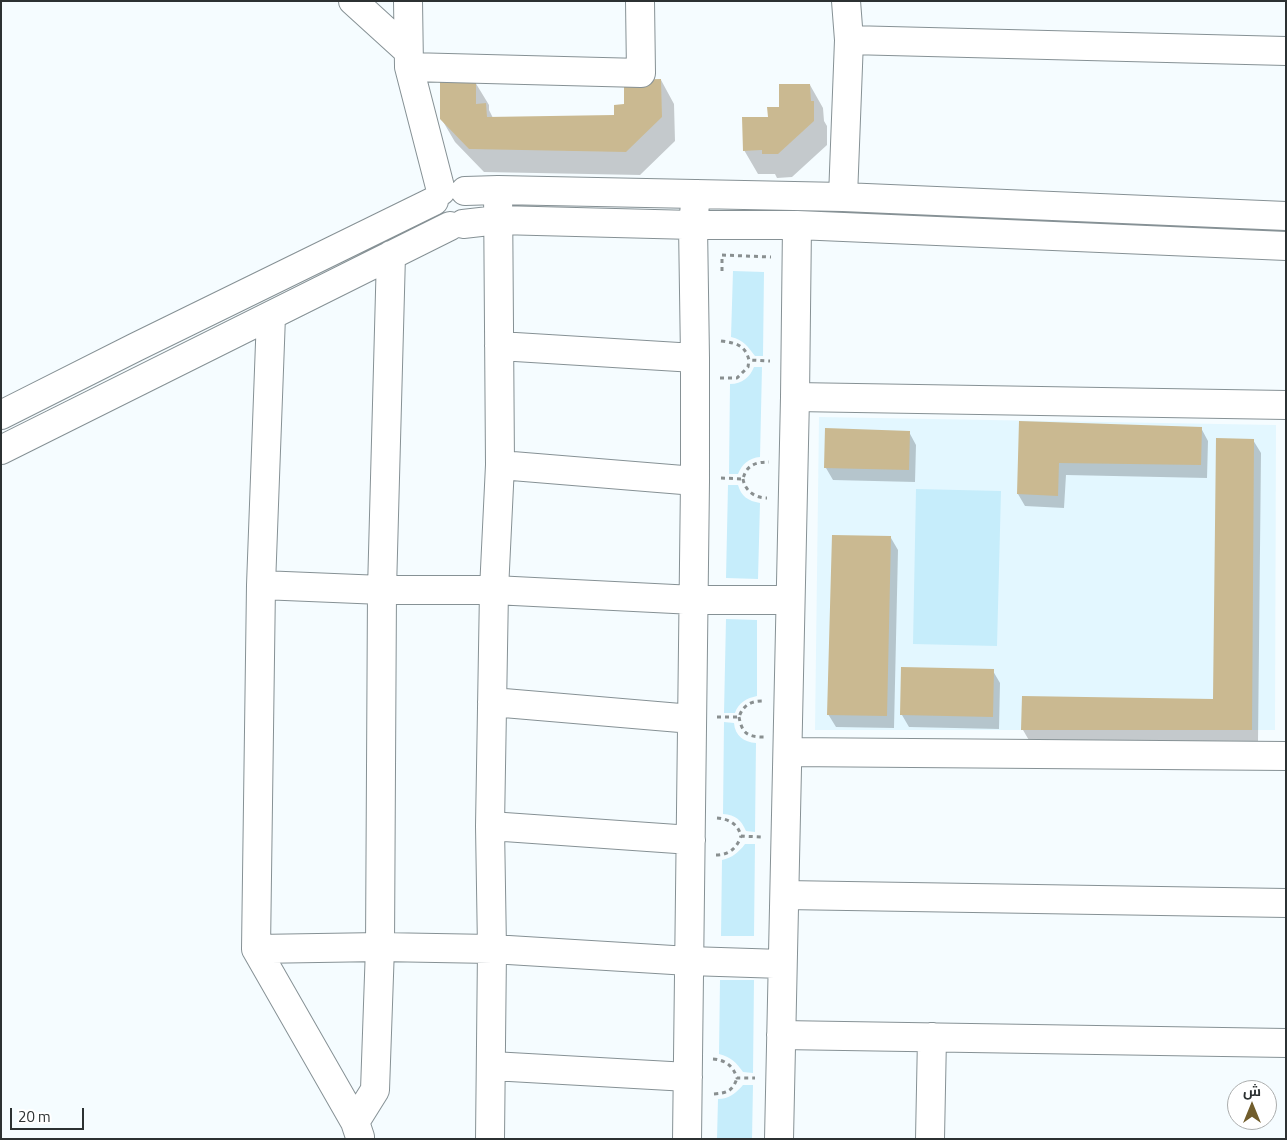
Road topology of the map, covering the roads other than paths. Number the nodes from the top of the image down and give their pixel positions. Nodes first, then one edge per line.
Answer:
1 (353, 1) edge
2 (408, 1) edge
3 (640, 1) edge
4 (846, 1) edge
5 (849, 40) junction
6 (1286, 51) edge
7 (409, 59) junction
8 (498, 190) junction
9 (446, 194) junction
10 (696, 194) junction
11 (843, 197) junction
12 (1286, 216) edge
13 (498, 220) junction
14 (456, 225) junction
15 (693, 225) junction
16 (798, 225) junction
17 (1286, 246) edge
18 (391, 255) junction
19 (271, 316) junction
20 (499, 346) junction
21 (695, 358) junction
22 (795, 398) junction
23 (1286, 405) edge
24 (1, 415) edge
25 (1, 450) edge
26 (500, 466) junction
27 (706, 480) junction
28 (261, 585) junction
29 (382, 590) junction
30 (494, 590) junction
31 (694, 600) junction
32 (790, 600) junction
33 (492, 702) junction
34 (703, 718) junction
35 (778, 745) junction
36 (1286, 756) edge
37 (490, 826) junction
38 (701, 847) junction
39 (784, 895) junction
40 (1286, 903) edge
41 (380, 947) junction
42 (256, 949) junction
43 (492, 950) junction
44 (689, 961) junction
45 (782, 964) junction
46 (781, 1035) junction
47 (932, 1037) junction
48 (1286, 1044) edge
49 (492, 1066) junction
50 (698, 1086) junction
51 (358, 1130) edge
52 (490, 1139) edge
53 (687, 1139) edge
54 (779, 1139) edge
55 (930, 1139) edge

1 - 7 street
2 - 7 street
3 - 7 street
4 - 5 street
5 - 6 street
5 - 11 street
7 - 9 street
8 - 9 street
8 - 10 street
8 - 13 street
9 - 14 street
9 - 14 street
9 - 24 street
10 - 11 street
10 - 15 street
11 - 12 street
13 - 14 street
13 - 15 street
13 - 20 street
14 - 18 street
15 - 16 street
15 - 21 street
16 - 17 street
16 - 22 street
18 - 19 street
18 - 29 street
19 - 25 street
19 - 28 street
20 - 21 street
20 - 26 street
21 - 27 street
22 - 23 street
22 - 32 street
26 - 27 street
26 - 30 street
27 - 31 street
28 - 29 street
28 - 42 street
29 - 30 street
29 - 41 street
30 - 31 street
30 - 33 street
31 - 32 street
31 - 34 street
32 - 35 street
33 - 34 street
33 - 37 street
34 - 38 street
35 - 36 street
35 - 39 street
37 - 38 street
37 - 43 street
38 - 44 street
39 - 40 street
39 - 45 street
41 - 42 street
41 - 43 street
41 - 51 street
42 - 51 street
43 - 44 street
43 - 49 street
44 - 45 street
44 - 50 street
45 - 46 street
46 - 47 street
46 - 54 street
47 - 48 street
47 - 55 street
49 - 50 street
49 - 52 street
50 - 53 street

